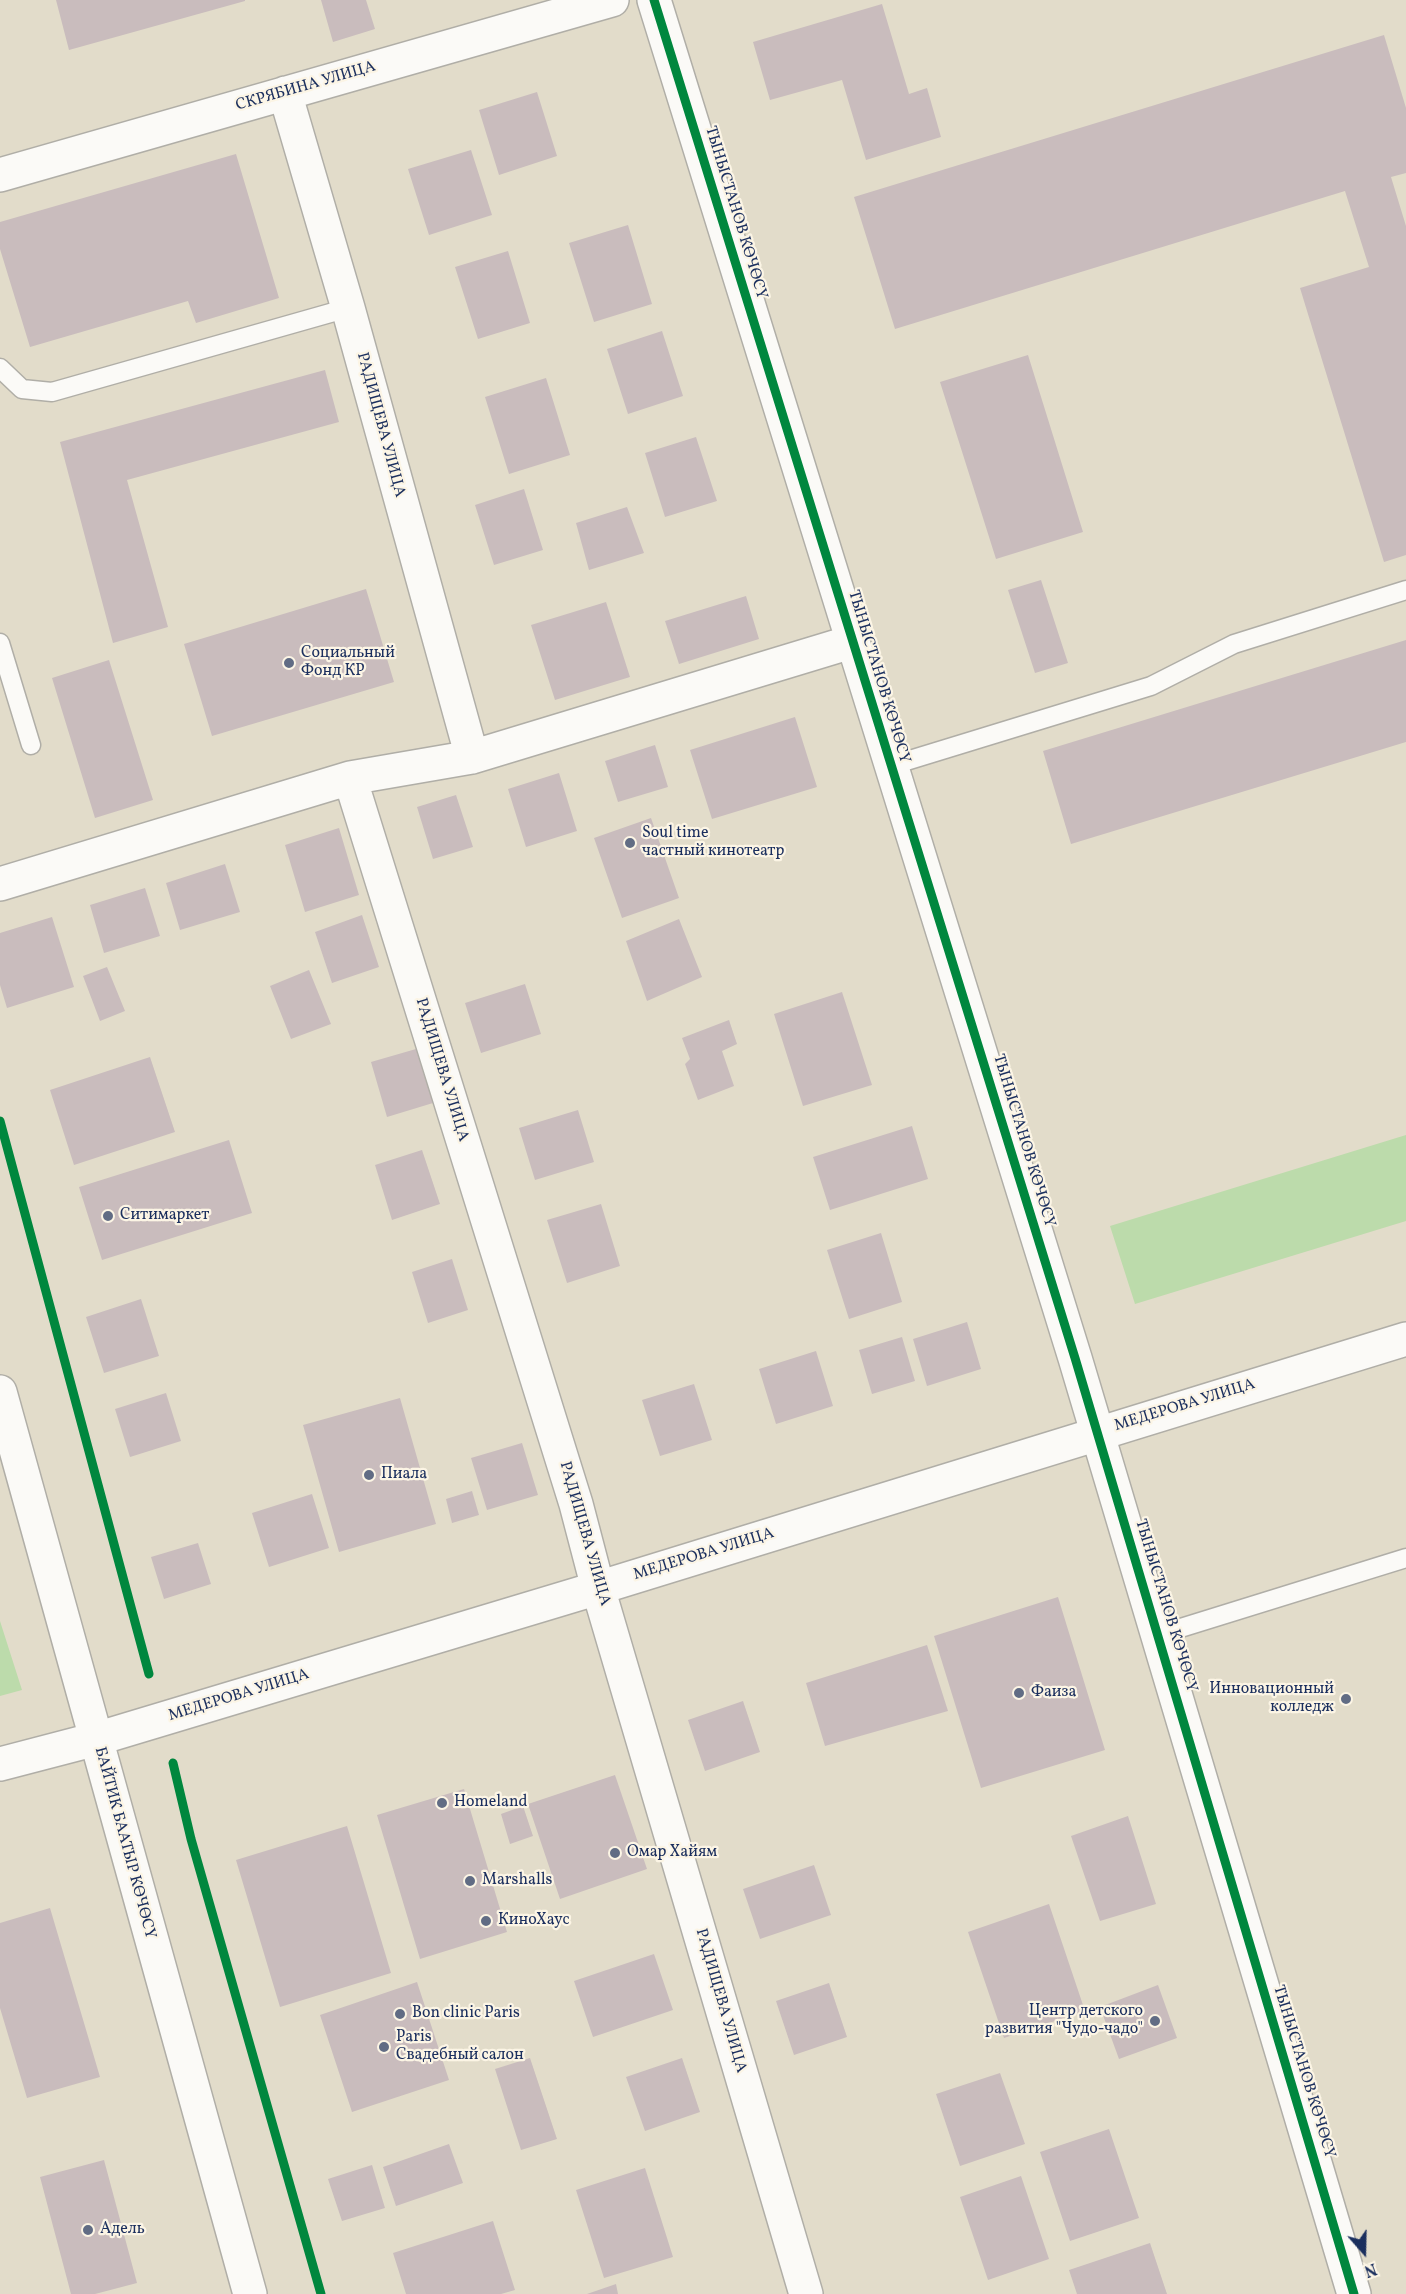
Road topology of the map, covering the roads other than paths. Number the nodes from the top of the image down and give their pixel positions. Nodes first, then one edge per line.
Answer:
1 (612, 0) edge
2 (654, 0) edge
3 (285, 93) junction
4 (0, 175) edge
5 (348, 308) junction
6 (0, 368) edge
7 (1406, 590) edge
8 (0, 642) edge
9 (851, 642) junction
10 (31, 745) dead end
11 (472, 758) junction
12 (890, 766) junction
13 (350, 778) junction
14 (0, 884) edge
15 (1406, 1339) edge
16 (0, 1392) edge
17 (1096, 1433) junction
18 (1406, 1558) edge
19 (598, 1588) junction
20 (1158, 1635) junction
21 (96, 1739) junction
22 (0, 1764) edge
23 (250, 2294) edge
24 (806, 2294) edge
25 (1354, 2294) edge

1 - 3 street, СКРЯБИНА УЛИЦА
2 - 9 street, ТЫНЫСТАНОВ КӨЧӨСҮ
3 - 4 street, СКРЯБИНА УЛИЦА
3 - 5 street, РАДИЩЕВА УЛИЦА
5 - 6 lane
5 - 11 street, РАДИЩЕВА УЛИЦА
7 - 12 lane
8 - 10 lane
9 - 11 street
9 - 12 street, ТЫНЫСТАНОВ КӨЧӨСҮ
11 - 13 street
12 - 17 street, ТЫНЫСТАНОВ КӨЧӨСҮ
13 - 14 street
13 - 19 street, РАДИЩЕВА УЛИЦА
15 - 17 street, МЕДЕРОВА УЛИЦА
16 - 21 street, БАЙТИК БААТЫР КӨЧӨСҮ
17 - 19 street, МЕДЕРОВА УЛИЦА
17 - 20 street, ТЫНЫСТАНОВ КӨЧӨСҮ
18 - 20 lane
19 - 21 street, МЕДЕРОВА УЛИЦА
19 - 24 street, РАДИЩЕВА УЛИЦА
20 - 25 street, ТЫНЫСТАНОВ КӨЧӨСҮ
21 - 22 street, МЕДЕРОВА УЛИЦА
21 - 23 street, БАЙТИК БААТЫР КӨЧӨСҮ

